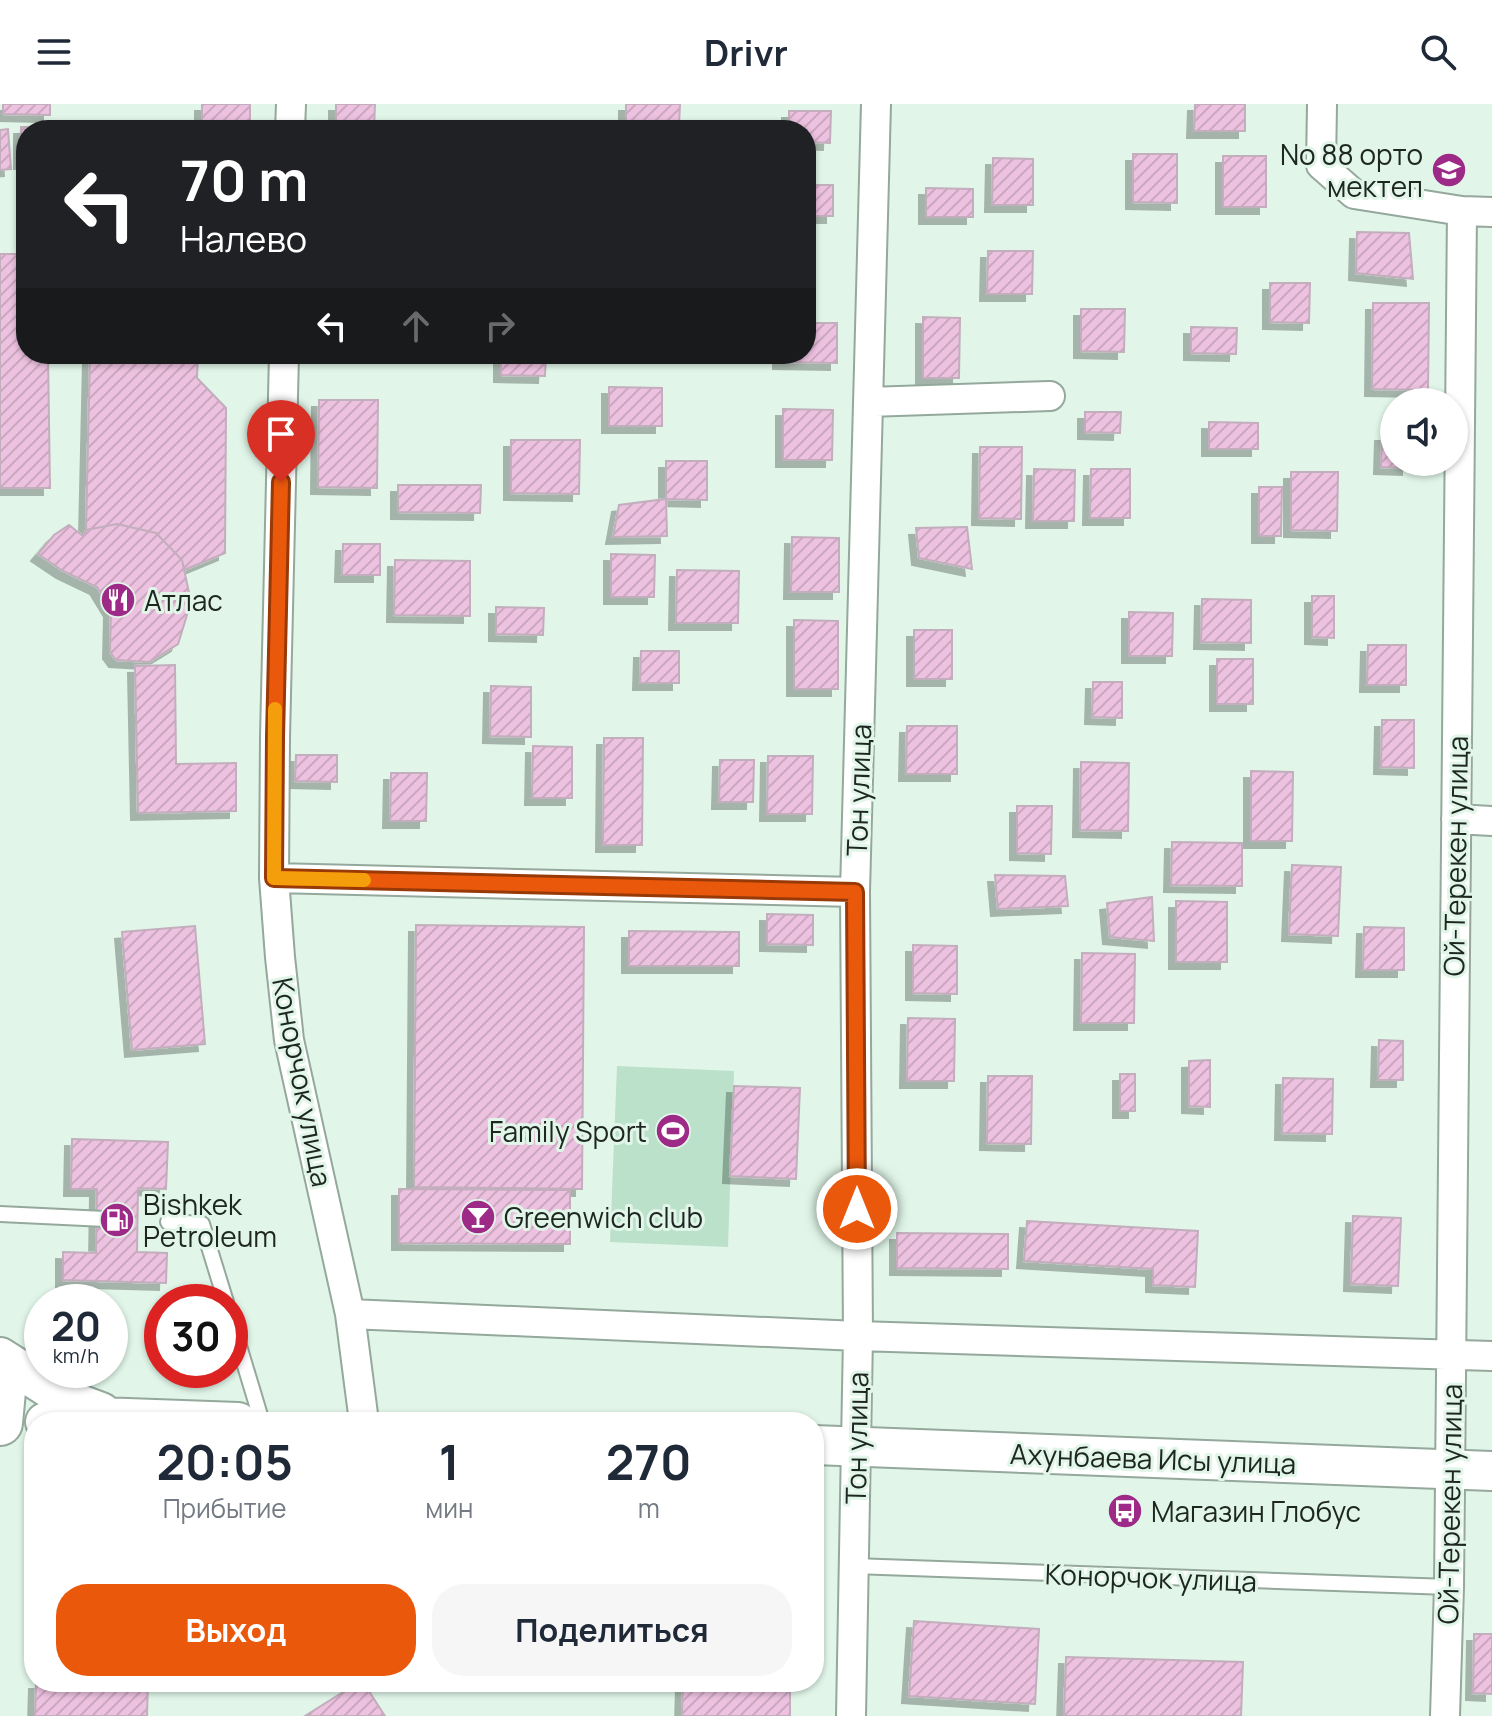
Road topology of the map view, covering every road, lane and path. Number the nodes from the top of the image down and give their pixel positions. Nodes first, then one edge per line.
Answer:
1 (876, 104) edge
2 (1322, 104) edge
3 (1462, 211) junction
4 (1492, 212) edge
5 (284, 364) edge
6 (1050, 396) dead end
7 (868, 402) junction
8 (1456, 819) junction
9 (1492, 821) edge
10 (274, 878) junction
11 (855, 892) junction
12 (0, 1214) edge
13 (126, 1220) dead end
14 (168, 1222) dead end
15 (220, 1284) edge
16 (350, 1314) junction
17 (858, 1336) junction
18 (1451, 1353) junction
19 (1492, 1356) edge
20 (0, 1357) edge
21 (248, 1376) edge
22 (0, 1377) edge
23 (101, 1412) edge
24 (259, 1412) edge
25 (363, 1412) edge
26 (0, 1423) edge
27 (24, 1429) edge
28 (0, 1438) edge
29 (824, 1445) edge
30 (855, 1446) junction
31 (1448, 1470) junction
32 (1492, 1471) edge
33 (853, 1566) junction
34 (1449, 1587) junction
35 (851, 1716) edge
36 (1445, 1716) edge

1 - 7 street, Тон улица
2 - 3 street
3 - 4 street
3 - 8 street, Ой-Терекен улица
5 - 10 street, Конорчок улица
6 - 7 street
7 - 11 street, Тон улица
8 - 9 street
8 - 18 street, Ой-Терекен улица
10 - 11 street
10 - 16 street, Конорчок улица
11 - 17 street, Тон улица
12 - 13 lane
14 - 15 lane
16 - 17 street
16 - 25 street, Конорчок улица
17 - 18 street
17 - 30 street, Тон улица
18 - 19 street
18 - 31 street, Ой-Терекен улица
20 - 23 main road
21 - 24 lane
22 - 26 main road
27 - 28 main road
29 - 30 main road, Ахунбаева Исы улица
30 - 31 main road, Ахунбаева Исы улица
30 - 33 street, Тон улица
31 - 32 main road, Ахунбаева Исы улица
31 - 34 street, Ой-Терекен улица
33 - 34 lane, Конорчок улица
33 - 35 street, Тон улица
34 - 36 street, Ой-Терекен улица

